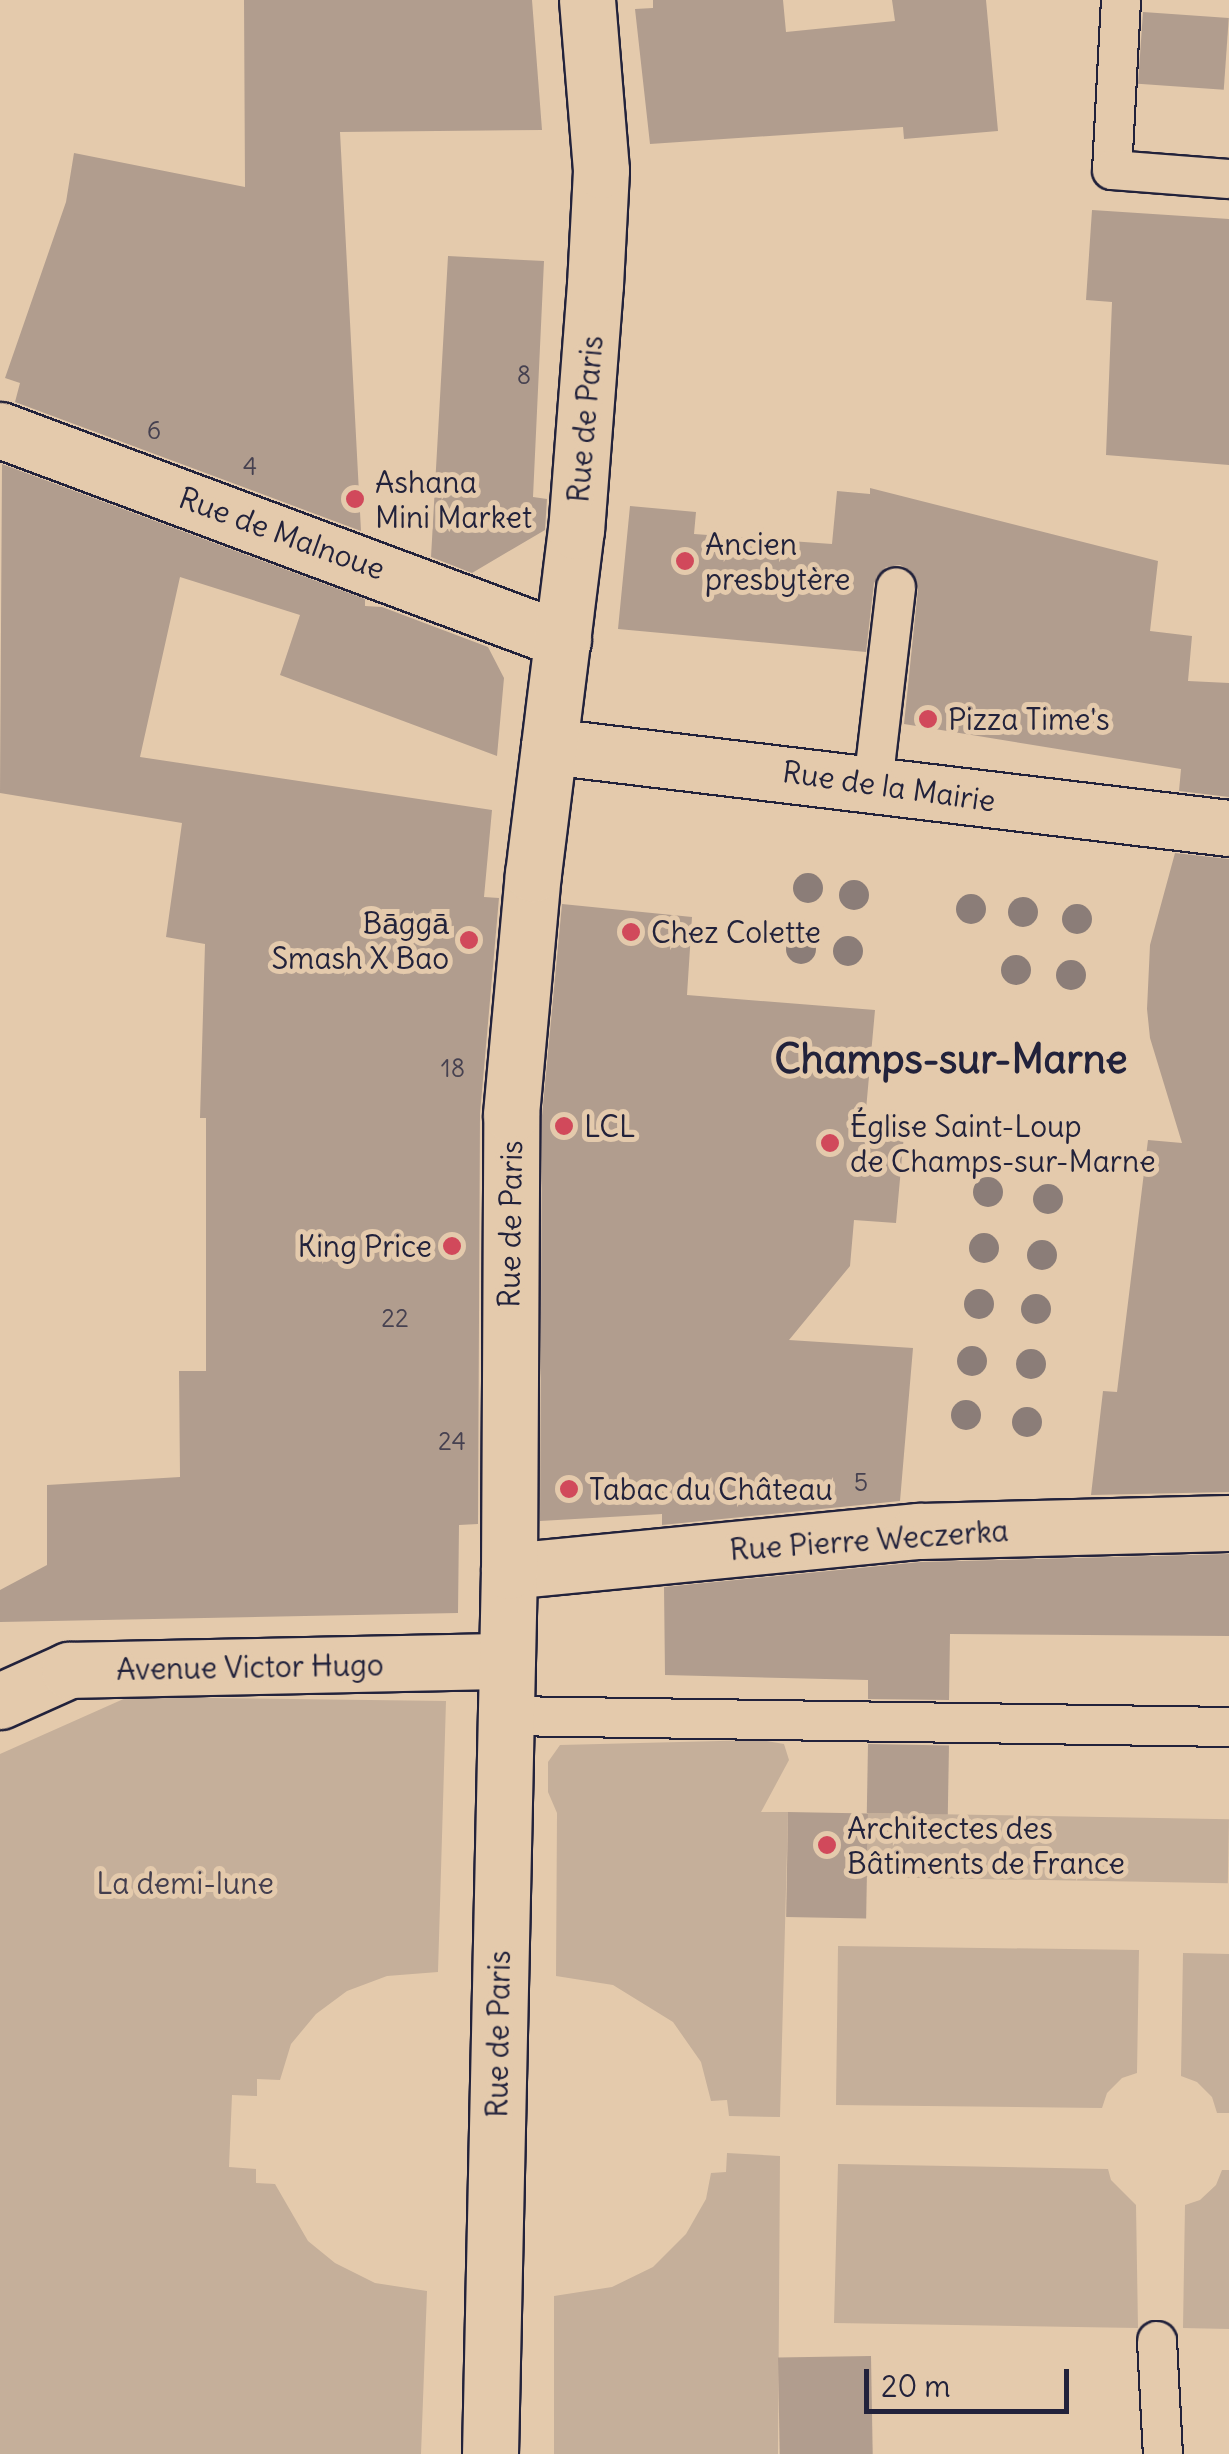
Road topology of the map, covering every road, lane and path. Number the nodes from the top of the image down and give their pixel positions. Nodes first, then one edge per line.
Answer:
1 (587, 0) edge
2 (1121, 0) edge
3 (1229, 178) edge
4 (0, 430) edge
5 (896, 587) dead end
6 (562, 640) junction
7 (550, 746) junction
8 (874, 784) junction
9 (1229, 828) edge
10 (1229, 1523) edge
11 (509, 1571) junction
12 (507, 1661) junction
13 (0, 1702) edge
14 (506, 1716) junction
15 (1229, 1726) edge
16 (1157, 2341) dead end
17 (490, 2454) edge
18 (1163, 2454) edge

1 - 6 street, Rue de Paris
2 - 3 lane
4 - 6 street, Rue de Malnoue
5 - 8 lane
6 - 7 street, Rue de Paris
7 - 8 street, Rue de la Mairie
7 - 11 street, Rue de Paris
8 - 9 street, Rue de la Mairie
10 - 11 street, Rue Pierre Weczerka
11 - 12 street, Rue de Paris
12 - 13 street, Avenue Victor Hugo
12 - 14 street, Rue de Paris
14 - 15 lane
14 - 17 street, Rue de Paris
16 - 18 lane

